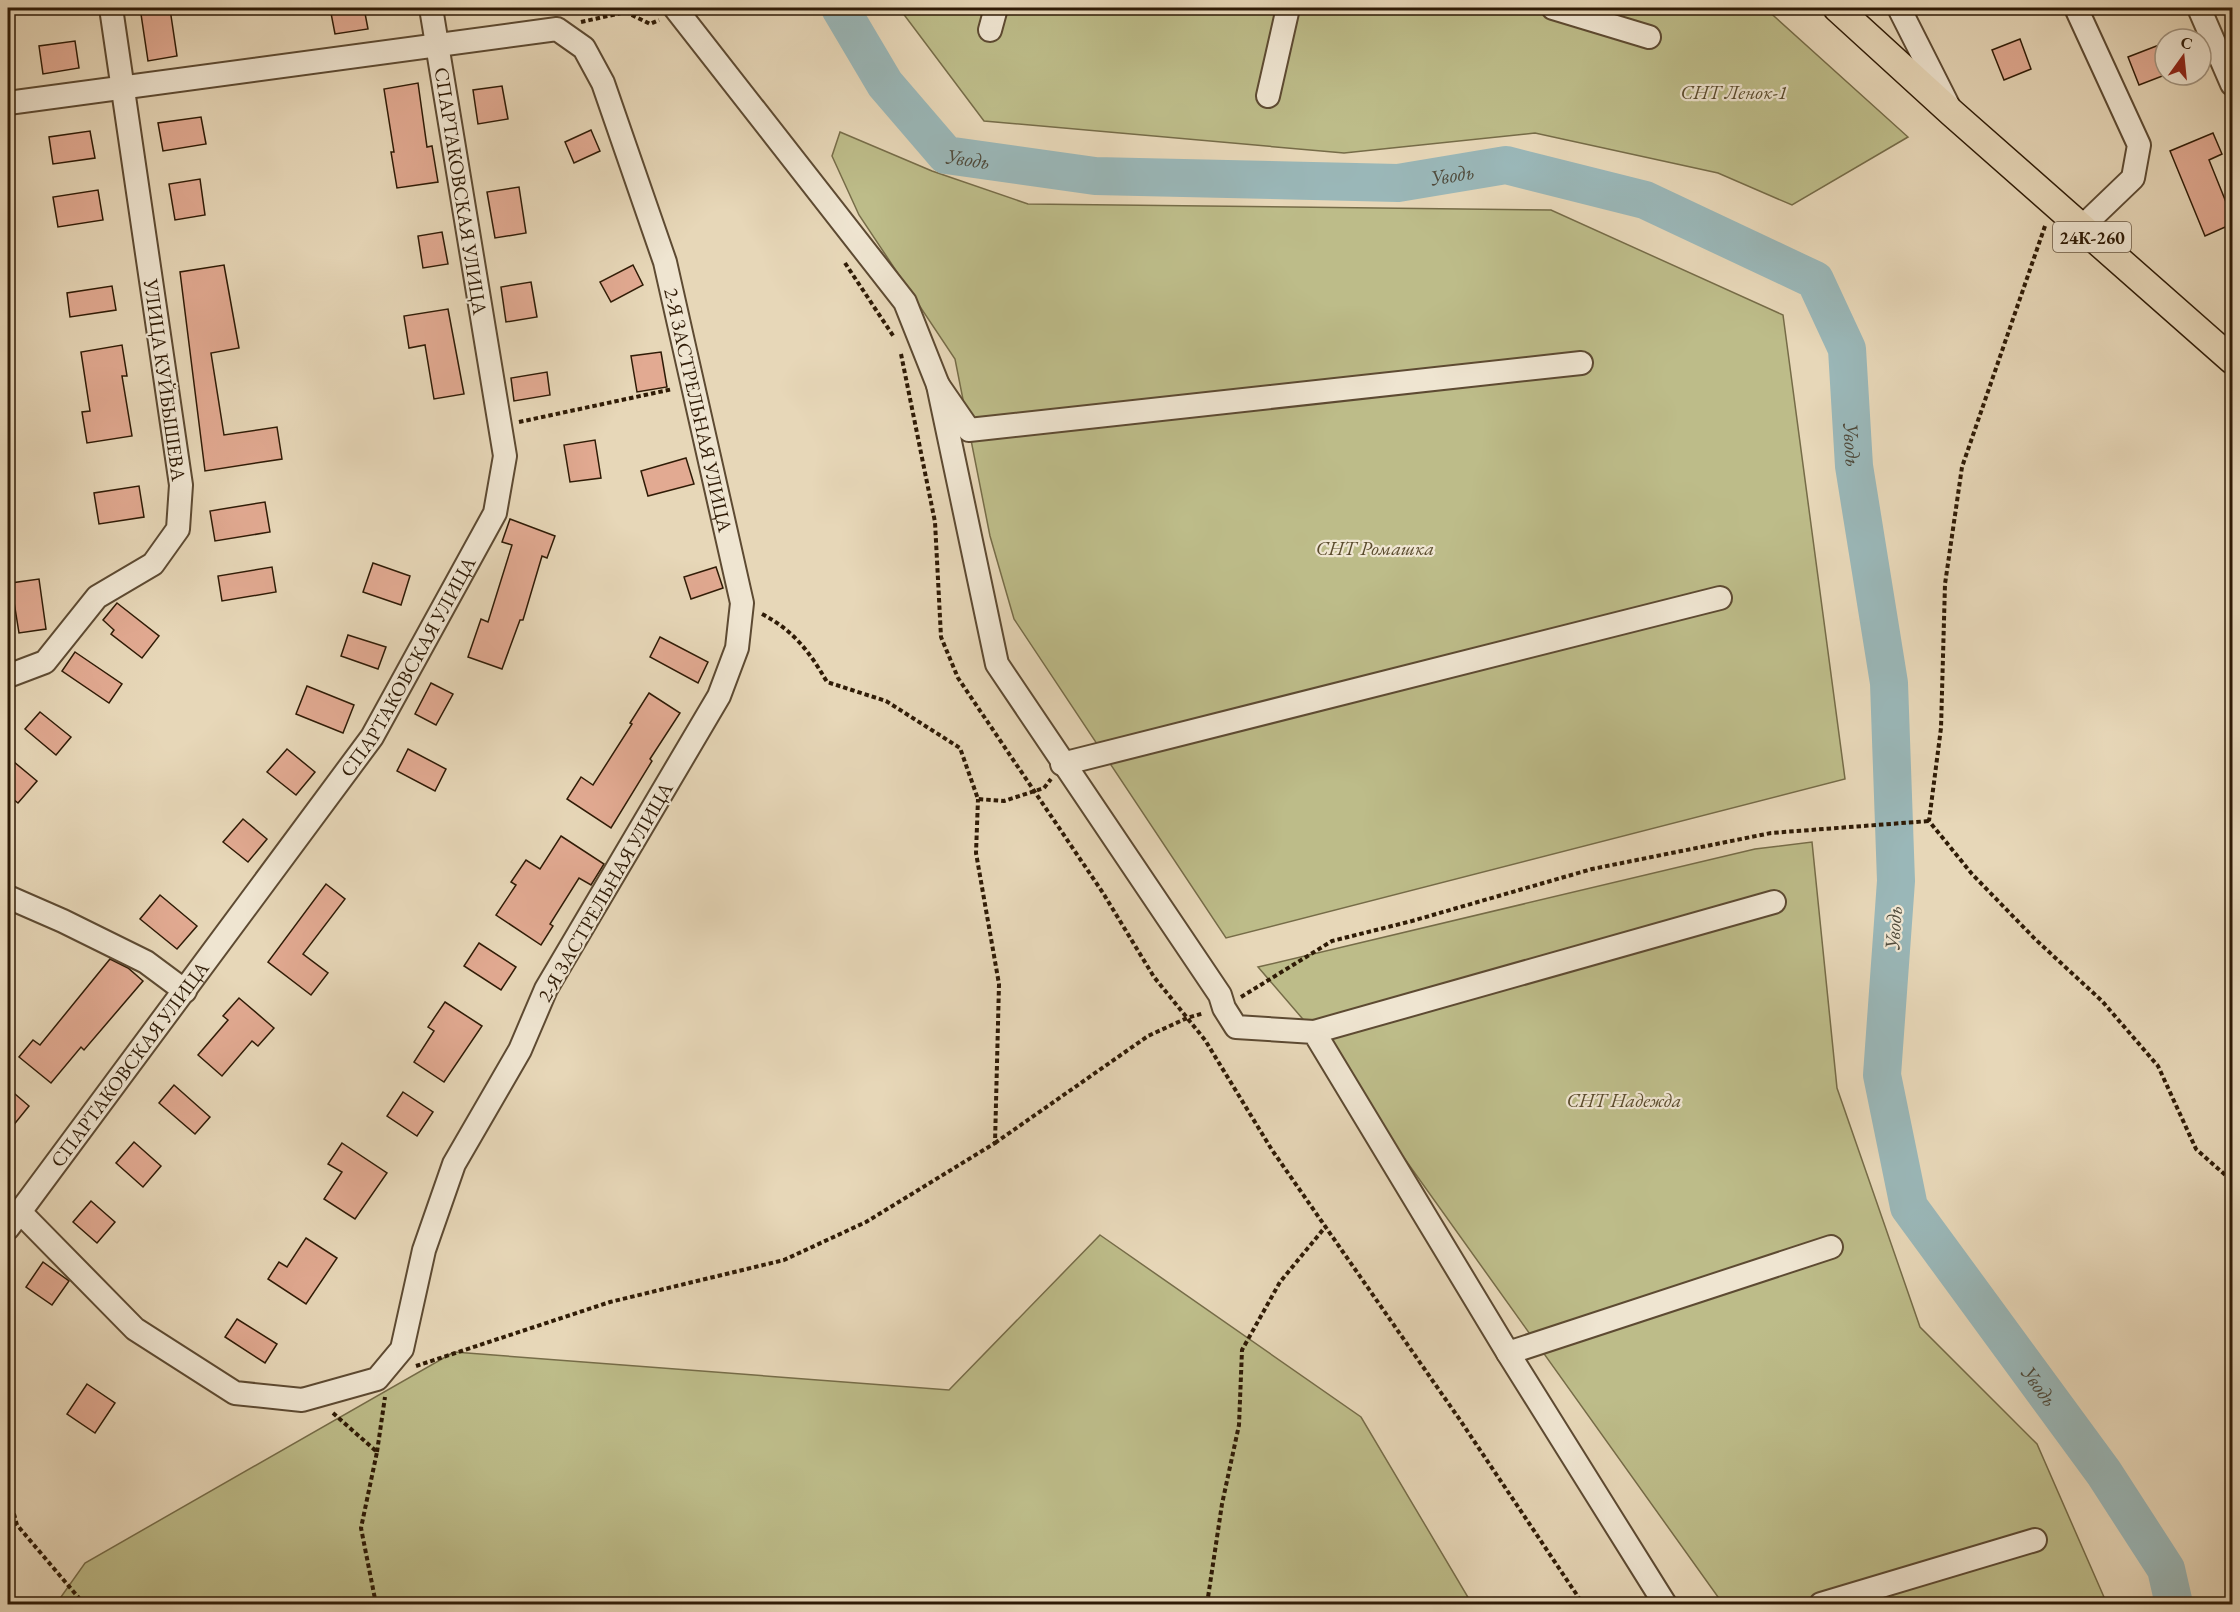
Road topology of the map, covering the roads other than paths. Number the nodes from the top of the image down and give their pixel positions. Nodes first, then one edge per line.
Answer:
1 (111, 8) edge
2 (431, 8) edge
3 (996, 8) edge
4 (1288, 8) edge
5 (1553, 8) edge
6 (1837, 8) edge
7 (1899, 8) edge
8 (2076, 8) edge
9 (2199, 8) edge
10 (667, 10) edge
11 (990, 30) dead end
12 (1649, 37) dead end
13 (437, 45) junction
14 (2232, 84) edge
15 (123, 87) junction
16 (1268, 96) dead end
17 (8, 103) edge
18 (1952, 113) junction
19 (2082, 227) junction
20 (2232, 360) edge
21 (1581, 363) dead end
22 (938, 385) junction
23 (1720, 598) dead end
24 (10, 676) edge
25 (1062, 764) junction
26 (8, 897) edge
27 (1774, 902) dead end
28 (185, 991) junction
29 (1314, 1032) junction
30 (14, 1221) edge
31 (1831, 1247) dead end
32 (1508, 1353) junction
33 (2035, 1540) dead end
34 (1665, 1605) edge
35 (1821, 1605) edge

1 - 15 street, УЛИЦА КУЙБЫШЕВА
2 - 13 street, СПАРТАКОВСКАЯ УЛИЦА
3 - 11 street
4 - 16 street
5 - 12 street
6 - 18 main road, 24К-260
7 - 18 street
8 - 19 street
9 - 14 street
10 - 22 street
13 - 15 street
13 - 28 street, СПАРТАКОВСКАЯ УЛИЦА
13 - 30 street, 2-Я ЗАСТРЕЛЬНАЯ УЛИЦА
15 - 17 street
15 - 24 street, УЛИЦА КУЙБЫШЕВА
18 - 19 main road, 24К-260
19 - 20 main road, 24К-260
21 - 22 street
22 - 25 street
23 - 25 street
25 - 29 street
26 - 28 street
27 - 29 street
28 - 30 street, СПАРТАКОВСКАЯ УЛИЦА
29 - 32 street
31 - 32 street
32 - 34 street
33 - 35 street

